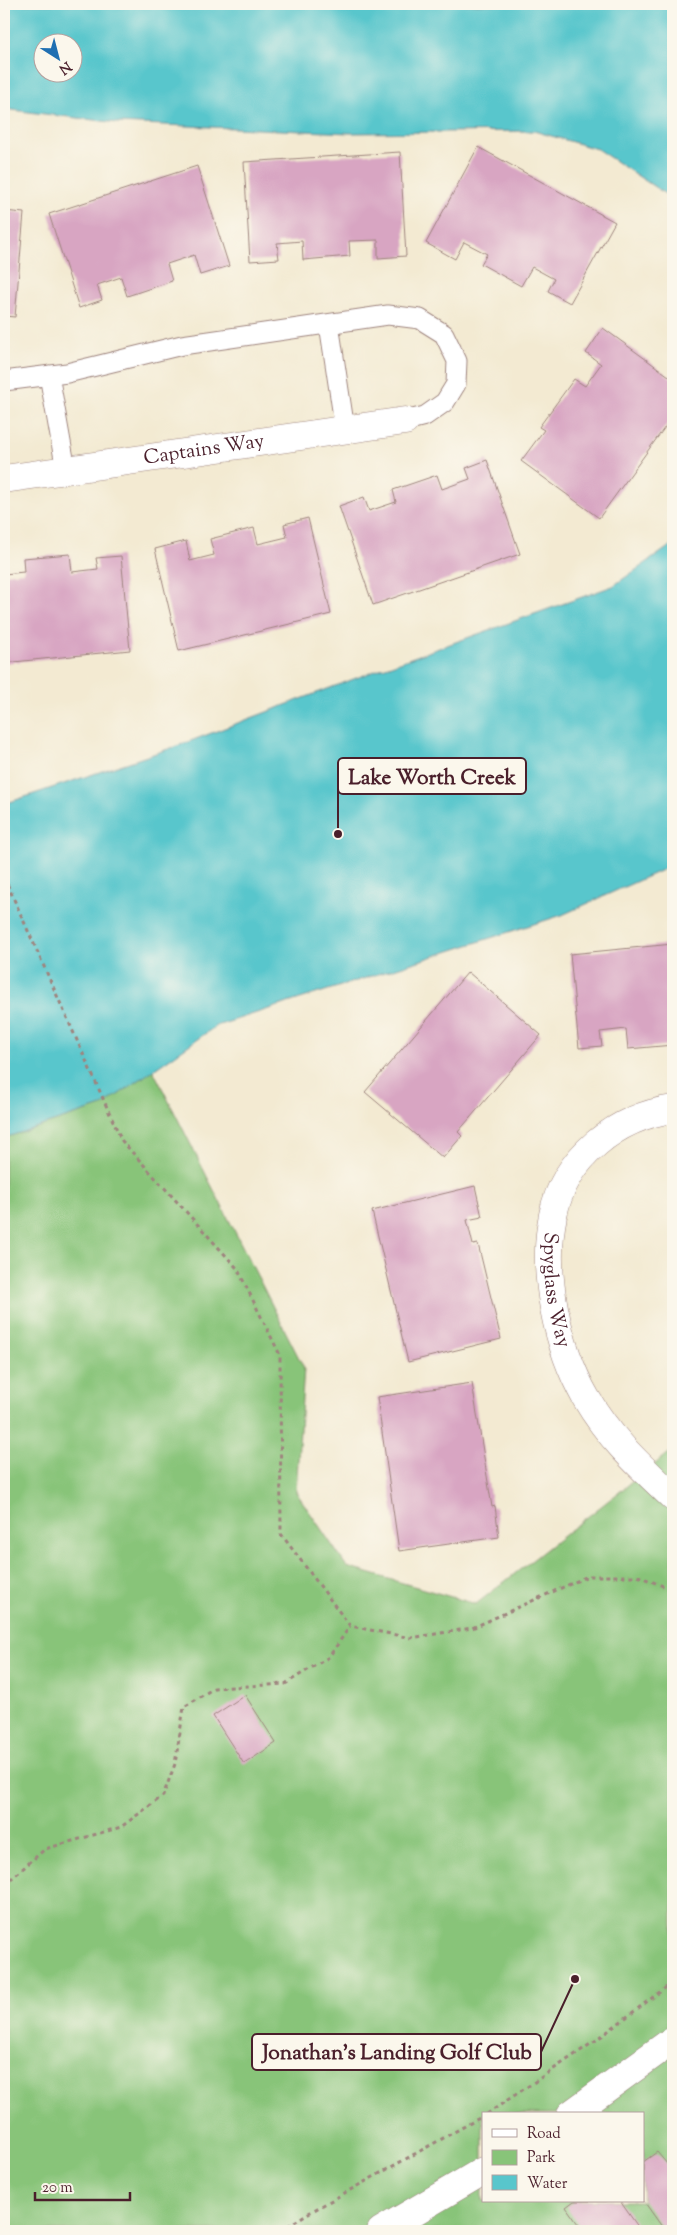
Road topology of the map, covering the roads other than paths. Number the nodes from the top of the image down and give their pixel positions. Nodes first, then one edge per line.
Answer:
1 (329, 324) junction
2 (49, 375) junction
3 (4, 381) edge
4 (405, 421) joint
5 (344, 430) junction
6 (66, 470) junction
7 (4, 479) edge
8 (673, 1109) edge
9 (673, 1496) edge
10 (673, 2040) edge
11 (574, 2112) edge
12 (482, 2172) edge
13 (381, 2231) edge

1 - 2 lane
1 - 4 lane
1 - 5 lane
2 - 3 lane
2 - 6 lane
4 - 5 street, Captains Way
5 - 6 street, Captains Way
6 - 7 street, Captains Way
8 - 9 street, Spyglass Way
10 - 11 street
12 - 13 street

